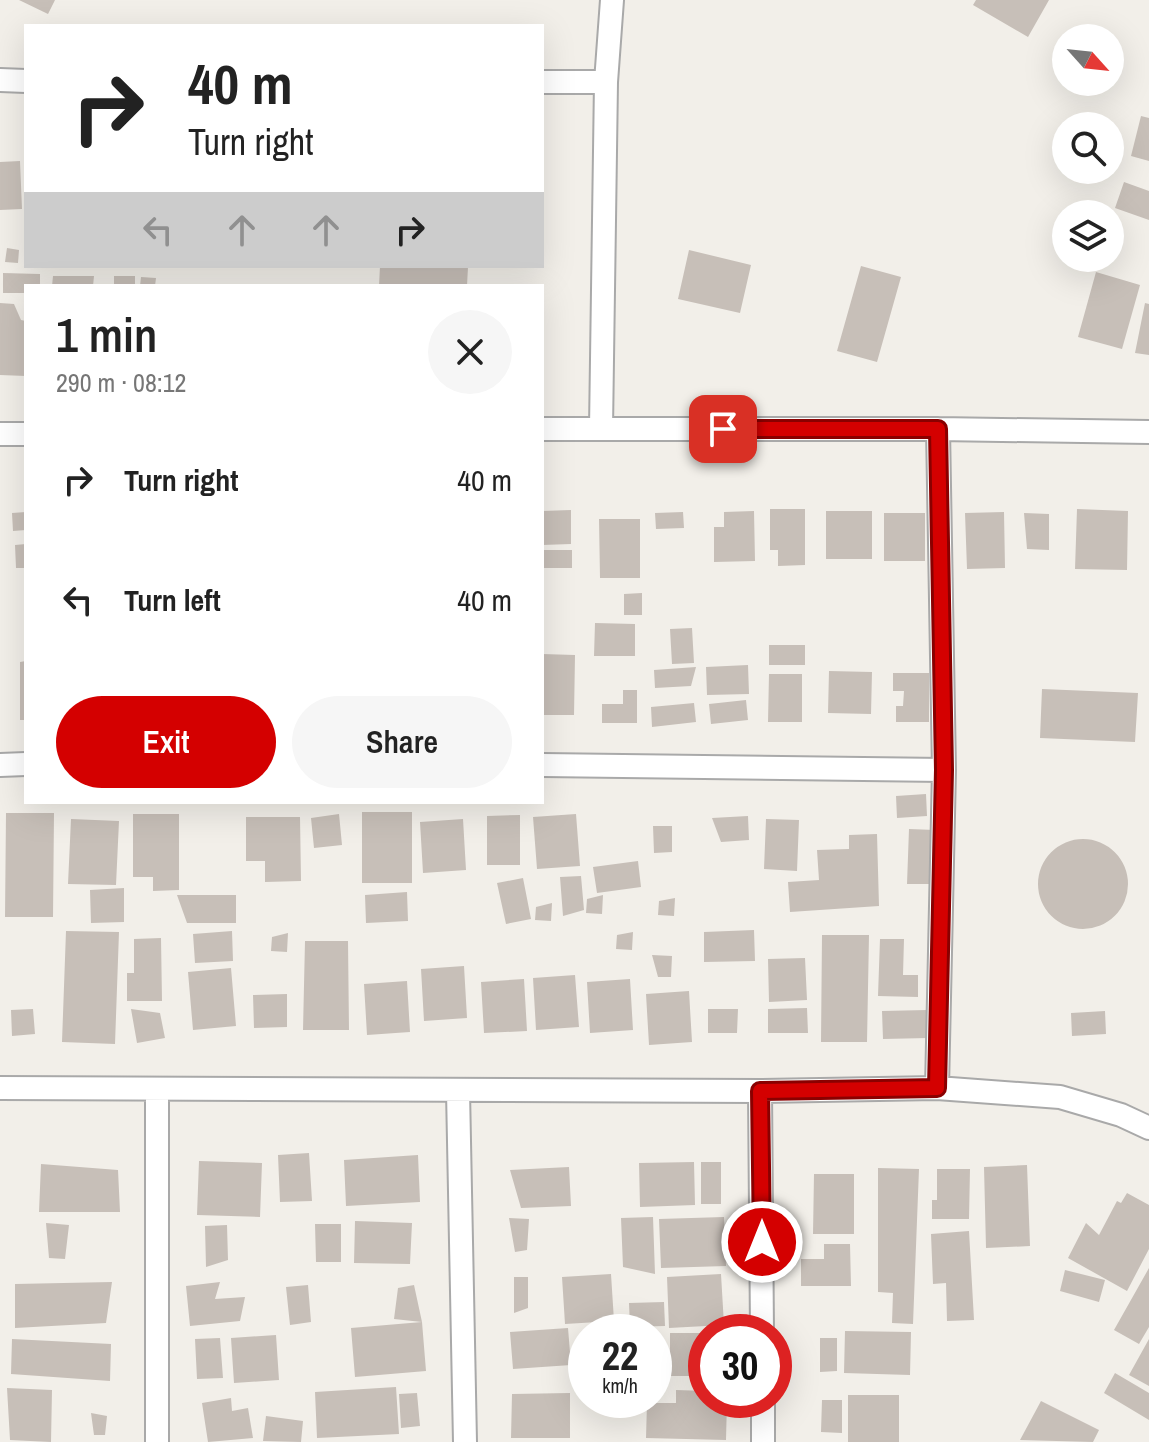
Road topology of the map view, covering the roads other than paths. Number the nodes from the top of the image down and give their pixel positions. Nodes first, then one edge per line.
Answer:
1 (612, 0) edge
2 (0, 80) edge
3 (24, 81) edge
4 (544, 82) edge
5 (606, 82) junction
6 (544, 429) edge
7 (601, 429) junction
8 (938, 429) junction
9 (1149, 432) edge
10 (0, 434) edge
11 (24, 434) edge
12 (24, 764) edge
13 (0, 765) edge
14 (544, 765) edge
15 (944, 770) junction
16 (0, 1088) edge
17 (937, 1088) junction
18 (157, 1090) junction
19 (458, 1091) junction
20 (760, 1091) junction
21 (1149, 1128) edge
22 (762, 1314) edge
23 (763, 1418) edge
24 (157, 1442) edge
25 (465, 1442) edge
26 (763, 1442) edge

1 - 5 street
2 - 3 street
4 - 5 street
5 - 7 street
6 - 7 street
7 - 8 street
8 - 9 street
8 - 15 street
10 - 11 street
12 - 13 street
14 - 15 street
15 - 17 street
16 - 18 street
17 - 20 street
17 - 21 street
18 - 19 street
18 - 24 street
19 - 20 street
19 - 25 street
20 - 22 street
23 - 26 street

